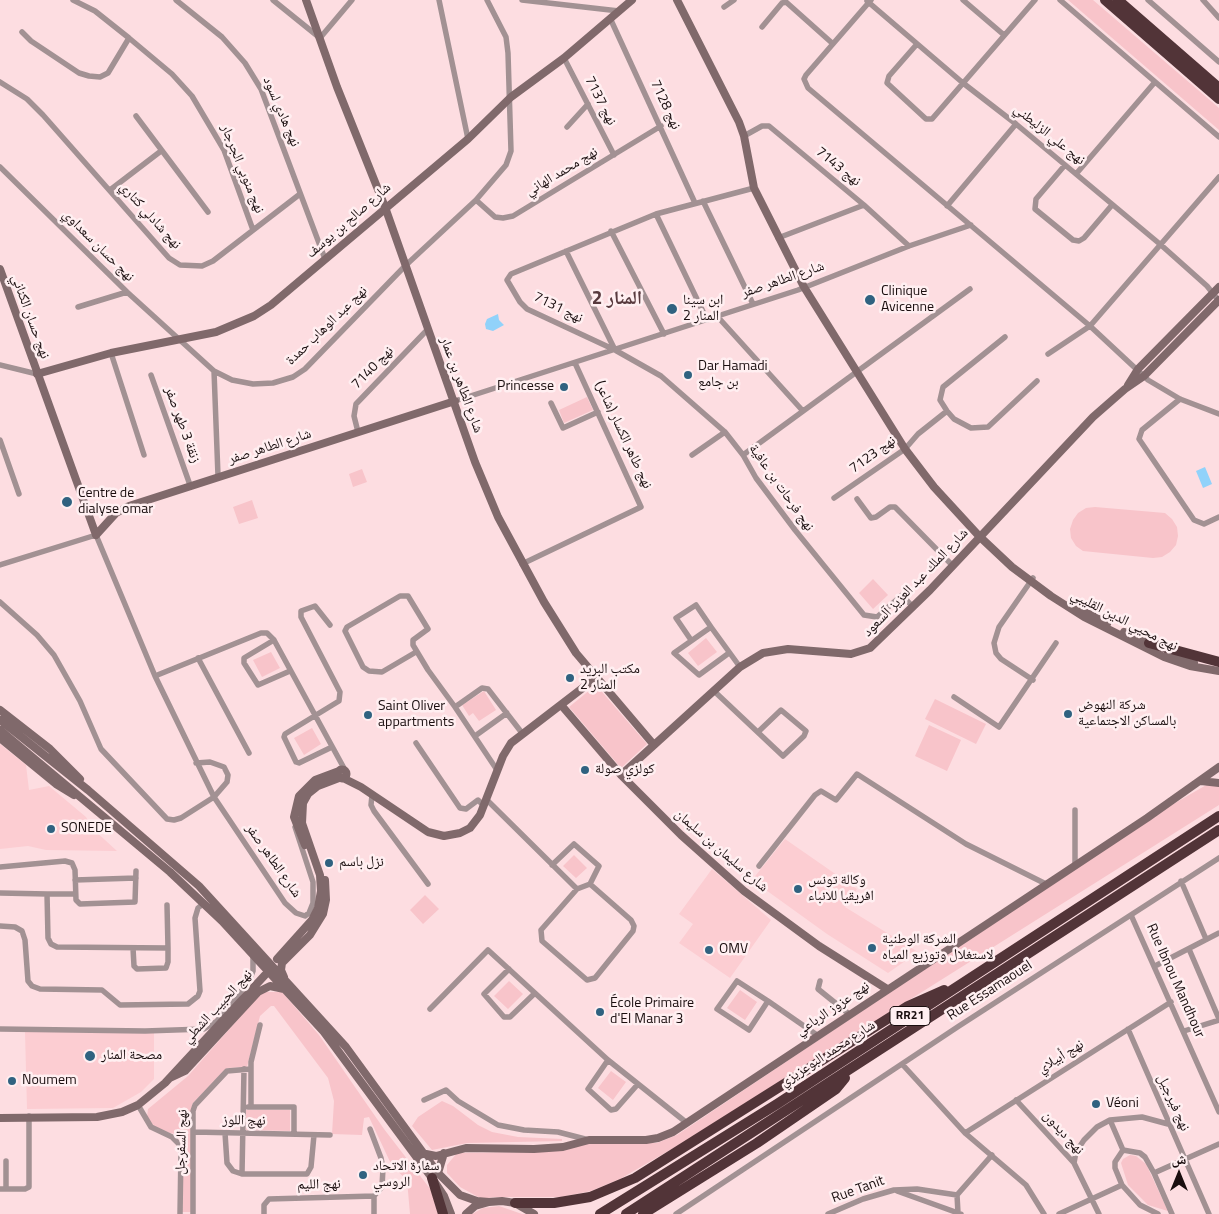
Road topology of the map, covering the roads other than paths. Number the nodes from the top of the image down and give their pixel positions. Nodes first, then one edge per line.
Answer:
1 (74, 0) edge
2 (176, 0) edge
3 (273, 0) edge
4 (306, 0) edge
5 (352, 0) edge
6 (439, 0) edge
7 (488, 0) edge
8 (522, 0) edge
9 (632, 0) edge
10 (677, 0) edge
11 (734, 0) edge
12 (963, 0) edge
13 (1034, 0) edge
14 (1060, 0) edge
15 (1105, 0) edge
16 (1118, 0) edge
17 (1148, 0) edge
18 (1203, 0) edge
19 (869, 1) edge
20 (555, 3) edge
21 (724, 7) dead end
22 (619, 11) junction
23 (610, 18) junction
24 (1219, 18) edge
25 (762, 27) dead end
26 (22, 32) dead end
27 (1004, 35) junction
28 (130, 38) junction
29 (320, 38) junction
30 (832, 43) junction
31 (917, 44) junction
32 (564, 58) junction
33 (1219, 62) edge
34 (0, 82) edge
35 (1155, 82) junction
36 (963, 83) junction
37 (1219, 88) edge
38 (511, 97) junction
39 (1219, 99) edge
40 (588, 104) junction
41 (136, 116) dead end
42 (1016, 124) junction
43 (661, 126) junction
44 (567, 127) dead end
45 (744, 136) junction
46 (1219, 137) edge
47 (468, 139) junction
48 (160, 151) junction
49 (614, 155) junction
50 (1065, 165) junction
51 (0, 167) edge
52 (1076, 174) junction
53 (1219, 177) edge
54 (754, 188) junction
55 (110, 190) junction
56 (300, 194) junction
57 (476, 200) junction
58 (703, 201) junction
59 (695, 203) junction
60 (864, 205) junction
61 (1112, 205) junction
62 (947, 206) junction
63 (385, 207) junction
64 (208, 212) dead end
65 (656, 214) junction
66 (971, 225) junction
67 (253, 230) junction
68 (611, 232) junction
69 (778, 238) junction
70 (1161, 245) junction
71 (909, 246) junction
72 (566, 251) junction
73 (325, 259) junction
74 (406, 266) junction
75 (0, 269) edge
76 (2, 281) edge
77 (804, 287) junction
78 (970, 289) dead end
79 (1216, 290) edge
80 (128, 292) junction
81 (1219, 300) edge
82 (753, 304) junction
83 (78, 308) dead end
84 (717, 316) junction
85 (707, 320) junction
86 (1090, 326) junction
87 (428, 329) junction
88 (664, 334) junction
89 (1005, 338) dead end
90 (180, 340) junction
91 (615, 350) junction
92 (110, 354) junction
93 (1048, 354) dead end
94 (575, 363) junction
95 (0, 365) edge
96 (1138, 369) junction
97 (214, 371) junction
98 (856, 372) junction
99 (37, 374) junction
100 (151, 375) dead end
101 (1144, 376) junction
102 (1036, 380) dead end
103 (1125, 389) junction
104 (1180, 399) junction
105 (455, 401) junction
106 (551, 403) dead end
107 (802, 410) junction
108 (947, 411) junction
109 (598, 412) junction
110 (1219, 414) edge
111 (358, 432) junction
112 (725, 432) junction
113 (0, 440) edge
114 (905, 449) junction
115 (144, 454) dead end
116 (692, 455) dead end
117 (743, 455) junction
118 (218, 476) junction
119 (190, 485) junction
120 (19, 494) dead end
121 (834, 498) dead end
122 (857, 499) dead end
123 (1219, 517) edge
124 (96, 535) junction
125 (980, 536) junction
126 (522, 564) junction
127 (0, 565) edge
128 (953, 566) junction
129 (1031, 580) junction
130 (0, 602) edge
131 (913, 607) junction
132 (330, 626) dead end
133 (711, 626) junction
134 (274, 640) junction
135 (691, 640) junction
136 (1056, 643) dead end
137 (1149, 643) junction
138 (416, 652) junction
139 (729, 653) junction
140 (198, 658) junction
141 (1219, 662) edge
142 (740, 666) junction
143 (1190, 666) junction
144 (290, 671) junction
145 (1219, 675) edge
146 (155, 676) junction
147 (597, 677) junction
148 (1032, 680) junction
149 (714, 691) junction
150 (954, 697) dead end
151 (455, 706) junction
152 (562, 706) junction
153 (0, 710) edge
154 (507, 713) junction
155 (315, 716) junction
156 (0, 720) edge
157 (0, 730) edge
158 (758, 732) junction
159 (522, 733) junction
160 (475, 736) junction
161 (0, 738) edge
162 (416, 743) dead end
163 (654, 745) junction
164 (332, 747) junction
165 (249, 753) dead end
166 (196, 763) junction
167 (1219, 767) edge
168 (497, 770) junction
169 (1219, 772) edge
170 (342, 774) junction
171 (621, 775) junction
172 (1203, 779) junction
173 (1219, 783) edge
174 (88, 790) junction
175 (372, 795) junction
176 (214, 797) junction
177 (83, 798) junction
178 (486, 803) junction
179 (1075, 810) dead end
180 (1219, 816) edge
181 (296, 822) junction
182 (1219, 830) edge
183 (309, 842) junction
184 (1219, 858) edge
185 (1075, 864) junction
186 (552, 865) junction
187 (758, 866) dead end
188 (0, 867) edge
189 (136, 871) dead end
190 (136, 878) junction
191 (75, 880) junction
192 (1181, 881) junction
193 (428, 884) dead end
194 (590, 884) junction
195 (1046, 884) junction
196 (577, 889) junction
197 (0, 893) edge
198 (47, 894) junction
199 (75, 894) junction
200 (320, 894) junction
201 (204, 903) junction
202 (167, 905) dead end
203 (1131, 915) junction
204 (0, 926) edge
205 (1219, 933) edge
206 (1206, 939) junction
207 (133, 948) junction
208 (168, 948) junction
209 (1189, 949) junction
210 (253, 955) junction
211 (277, 959) dead end
212 (1155, 966) junction
213 (509, 969) junction
214 (265, 975) dead end
215 (820, 981) dead end
216 (285, 985) junction
217 (955, 987) junction
218 (887, 989) junction
219 (534, 994) junction
220 (768, 1001) junction
221 (1171, 1002) junction
222 (430, 1009) dead end
223 (849, 1014) junction
224 (1219, 1020) edge
225 (260, 1025) dead end
226 (0, 1029) edge
227 (1128, 1029) junction
228 (1184, 1031) junction
229 (817, 1035) junction
230 (608, 1060) junction
231 (902, 1064) junction
232 (854, 1068) junction
233 (251, 1069) junction
234 (244, 1070) junction
235 (168, 1078) junction
236 (638, 1084) junction
237 (424, 1100) dead end
238 (1016, 1100) junction
239 (138, 1106) junction
240 (243, 1106) junction
241 (252, 1106) junction
242 (1219, 1112) edge
243 (29, 1116) junction
244 (0, 1118) edge
245 (1110, 1120) junction
246 (687, 1123) junction
247 (1168, 1124) junction
248 (370, 1129) dead end
249 (194, 1132) junction
250 (965, 1132) junction
251 (225, 1133) junction
252 (242, 1133) junction
253 (294, 1134) junction
254 (314, 1135) junction
255 (330, 1135) dead end
256 (589, 1140) junction
257 (1219, 1144) edge
258 (1123, 1150) junction
259 (421, 1153) junction
260 (444, 1153) junction
261 (992, 1155) junction
262 (1184, 1160) junction
263 (6, 1161) dead end
264 (1074, 1164) junction
265 (1154, 1172) junction
266 (242, 1174) junction
267 (435, 1176) junction
268 (1122, 1185) junction
269 (3, 1189) edge
270 (894, 1190) junction
271 (957, 1195) junction
272 (374, 1196) junction
273 (1091, 1200) junction
274 (489, 1202) junction
275 (515, 1203) junction
276 (960, 1213) edge
277 (180, 1214) edge
278 (193, 1214) edge
279 (264, 1214) edge
280 (374, 1214) edge
281 (443, 1214) edge
282 (451, 1214) edge
283 (466, 1214) edge
284 (534, 1214) edge
285 (600, 1214) edge
286 (626, 1214) edge
287 (643, 1214) edge
288 (676, 1214) edge
289 (828, 1214) edge
290 (1044, 1214) edge
291 (1059, 1214) edge
292 (1099, 1214) edge
293 (1158, 1214) edge
294 (1172, 1214) edge
295 (1208, 1214) edge

1 - 28 street, نهج منوبي الجرجار
2 - 56 street, نهج هادي لسود
3 - 29 street
4 - 29 street, شارع الطاهر بن عمار
5 - 29 street
6 - 47 street
7 - 38 street, نهج عبد الوهاب حمدة
8 - 20 street
9 - 22 street, شارع صالح بن يوسف
10 - 45 street, نهج محيي الدين القليبي
11 - 21 street
12 - 27 street
13 - 27 street
14 - 35 street
15 - 39 highway
16 - 37 highway
17 - 33 street
18 - 24 street
19 - 30 street
19 - 31 street, نهج علي الزليطني
20 - 22 street
22 - 23 street, شارع صالح بن يوسف
23 - 32 street, شارع صالح بن يوسف
23 - 43 street, نهج 7128
25 - 30 street
26 - 28 street
27 - 36 street
28 - 67 street, نهج منوبي الجرجار
29 - 63 street, شارع الطاهر بن عمار
30 - 62 street
31 - 36 street, نهج علي الزليطني
31 - 36 street
32 - 38 street, شارع صالح بن يوسف
32 - 40 street, نهج 7137
34 - 55 street, نهج شادلي كتاري
35 - 46 street
35 - 52 street
36 - 42 street, نهج علي الزليطني
38 - 47 street, شارع صالح بن يوسف
38 - 57 street, نهج عبد الوهاب حمدة
40 - 44 street
40 - 49 street, نهج 7137
41 - 48 street
42 - 50 street, نهج علي الزليطني
42 - 62 street
43 - 49 street, نهج محمد الهاني
43 - 59 street, نهج 7128
45 - 54 street, نهج محيي الدين القليبي
45 - 60 street, نهج 7143
47 - 63 street, شارع صالح بن يوسف
48 - 55 street
48 - 64 street
49 - 57 street, نهج محمد الهاني
50 - 52 street, نهج علي الزليطني
50 - 61 street
51 - 80 street, نهج حسان سعداوي
52 - 61 street, نهج علي الزليطني
53 - 70 street
54 - 58 street
54 - 69 street, نهج محيي الدين القليبي
55 - 67 street, نهج شادلي كتاري
56 - 67 street, نهج شادلي كتاري
56 - 73 street, نهج هادي لسود
57 - 74 street, نهج عبد الوهاب حمدة
58 - 59 street
58 - 82 street
59 - 65 street
60 - 69 street
60 - 71 street, نهج 7143
61 - 70 street, نهج علي الزليطني
62 - 66 street
63 - 73 street, شارع صالح بن يوسف
63 - 74 street, شارع الطاهر بن عمار
65 - 68 street
65 - 85 street
66 - 71 street, شارع الطاهر صفر
66 - 86 street
68 - 72 street
68 - 88 street
69 - 77 street, نهج محيي الدين القليبي
70 - 79 street, نهج علي الزليطني
70 - 86 street
71 - 77 street, شارع الطاهر صفر
72 - 91 street
72 - 91 street, نهج 7131
73 - 90 street, شارع صالح بن يوسف
74 - 87 street, شارع الطاهر بن عمار
74 - 97 street, نهج عبد الوهاب حمدة
75 - 76 street, نهج حسان الكناني
76 - 99 street, نهج حسان الكناني
77 - 82 street, شارع الطاهر صفر
77 - 98 street, نهج محيي الدين القليبي
78 - 98 street
79 - 81 street, نهج علي الزليطني
79 - 96 street
80 - 83 street
80 - 90 street, نهج حسان سعداوي
81 - 101 street
82 - 84 street, شارع الطاهر صفر
84 - 85 street, شارع الطاهر صفر
84 - 107 street
85 - 88 street, شارع الطاهر صفر
86 - 93 street
86 - 96 street
87 - 105 street, شارع الطاهر بن عمار
87 - 111 street, نهج 7140
88 - 91 street, شارع الطاهر صفر
89 - 108 street
90 - 92 street, شارع صالح بن يوسف
90 - 97 street, نهج عبد الوهاب حمدة
91 - 94 street, شارع الطاهر صفر
91 - 112 street, نهج فرحات بن عافية
92 - 99 street, شارع صالح بن يوسف
92 - 115 street
94 - 105 street, شارع الطاهر صفر
94 - 109 street, نهج طاهر الكسار (شاعر)
95 - 99 street
96 - 101 street
96 - 103 street
97 - 118 street
98 - 107 street
98 - 114 street, نهج محيي الدين القليبي
99 - 124 street, نهج حسان الكناني
100 - 119 street, زنقة 3 طهر صفر
101 - 103 street
101 - 104 street
102 - 108 street
103 - 125 street, شارع الملك عبد العزيز آلسعود
104 - 110 street
104 - 123 street
105 - 111 street, شارع الطاهر صفر
105 - 126 street, شارع الطاهر بن عمار
106 - 109 street
107 - 117 street
108 - 114 street, نهج 7123
109 - 126 street, نهج طاهر الكسار (شاعر)
111 - 118 street, شارع الطاهر صفر
112 - 116 street
112 - 117 street, نهج فرحات بن عافية
113 - 120 street
114 - 121 street, نهج 7123
114 - 125 street, نهج محيي الدين القليبي
117 - 131 street, نهج فرحات بن عافية
118 - 119 street, شارع الطاهر صفر
119 - 124 street, شارع الطاهر صفر
122 - 128 street
124 - 127 street
124 - 146 street, شارع الطاهر صفر
125 - 128 street, شارع الملك عبد العزيز آلسعود
125 - 129 street, نهج محيي الدين القليبي
126 - 147 street, شارع الطاهر بن عمار
128 - 131 street, شارع الملك عبد العزيز آلسعود
129 - 137 street, نهج محيي الدين القليبي
129 - 143 street, نهج محيي الدين القليبي
129 - 148 street
130 - 176 street
131 - 142 street, شارع الملك عبد العزيز آلسعود
132 - 155 street
133 - 135 street
133 - 135 street
133 - 139 street
134 - 140 street
134 - 144 street
134 - 144 street
135 - 139 street
136 - 148 street
137 - 141 highway
137 - 143 street, نهج محيي الدين القليبي
138 - 138 street
138 - 151 street
139 - 142 street
140 - 146 street
140 - 165 street
142 - 149 street, شارع الملك عبد العزيز آلسعود
143 - 145 street
144 - 155 street
146 - 166 street, شارع الطاهر صفر
147 - 152 street
147 - 163 street, شارع الطاهر بن عمار
148 - 150 street
149 - 158 street
149 - 163 street, شارع الملك عبد العزيز آلسعود
151 - 154 street
151 - 160 street
152 - 159 street
152 - 171 street, شارع سليمان بن سليمان
153 - 174 street
154 - 159 street
154 - 160 street
155 - 164 street
155 - 164 street
156 - 174 street
157 - 177 street
158 - 158 street
159 - 168 street
160 - 168 street
161 - 177 street
162 - 178 street
163 - 171 street, شارع الملك عبد العزيز آلسعود
164 - 170 street
166 - 176 street, شارع الطاهر صفر
166 - 176 street
167 - 172 street, نهج عزوز الرباعي
168 - 178 street
169 - 172 street, نهج عزوز الرباعي
170 - 175 street
170 - 181 street
170 - 183 street
171 - 218 street, شارع سليمان بن سليمان
172 - 173 street
172 - 185 street, نهج عزوز الرباعي
174 - 216 street
175 - 178 street
175 - 193 street
176 - 181 street, شارع الطاهر صفر
177 - 201 street
178 - 186 street
179 - 185 street
180 - 217 highway, شارع محمد البوعزيزي / RR21
181 - 200 street
182 - 232 highway, شارع محمد البوعزيزي / RR21
183 - 200 street
183 - 216 street
184 - 192 street, Rue Essamaouel
185 - 195 street, نهج عزوز الرباعي
186 - 194 street
186 - 196 street
187 - 195 street
188 - 191 street
189 - 190 street
190 - 191 street
190 - 199 street
191 - 199 street
192 - 203 street, Rue Essamaouel
192 - 206 street
194 - 196 street
194 - 196 street
195 - 218 street, نهج عزوز الرباعي
197 - 198 street
198 - 199 street
198 - 207 street
200 - 211 street
201 - 204 street
201 - 210 street
202 - 208 street
203 - 212 street, Rue Ibnou Mandhour
203 - 231 street, Rue Essamaouel
205 - 206 street
206 - 209 street
207 - 208 street
207 - 208 street
209 - 212 street
209 - 224 street
210 - 216 street
210 - 226 street
212 - 221 street, Rue Ibnou Mandhour
213 - 219 street
213 - 219 street
213 - 222 street
214 - 235 street, نهج الحبيب الشطي
215 - 223 street
216 - 235 street
216 - 259 street
216 - 267 street
217 - 275 highway
217 - 285 highway, شارع محمد البوعزيزي / RR21
218 - 223 street, نهج عزوز الرباعي
219 - 230 street
220 - 220 street
220 - 229 street
221 - 227 street, نهج أبيلاي
221 - 228 street, Rue Ibnou Mandhour
223 - 229 street, نهج عزوز الرباعي
224 - 228 street
225 - 233 street
227 - 238 street, نهج أبيلاي
227 - 247 street, نهج فيرجيل
228 - 242 street, Rue Ibnou Mandhour
229 - 246 street, نهج عزوز الرباعي
230 - 236 street
230 - 236 street
231 - 250 street
231 - 288 street, Rue Essamaouel
232 - 286 highway, شارع محمد البوعزيزي / RR21
232 - 287 highway
233 - 234 street, نهج السفرجل
233 - 241 street
234 - 240 street
234 - 249 street, نهج السفرجل
235 - 239 street, نهج الحبيب الشطي
236 - 246 street
237 - 256 street
238 - 250 street, نهج أبيلاي
238 - 264 street, نهج ديدون
239 - 243 street, نهج الحبيب الشطي
239 - 277 street
240 - 241 street, نهج اللوز
240 - 252 street
241 - 253 street, نهج اللوز
243 - 244 street, نهج الحبيب الشطي
243 - 269 street
245 - 247 street
245 - 258 street
245 - 264 street
246 - 256 street, نهج عزوز الرباعي
247 - 262 street, نهج فيرجيل
248 - 272 street
249 - 251 street, نهج اللوز
249 - 278 street, نهج السفرجل
250 - 261 street
251 - 252 street, نهج اللوز
251 - 266 street
252 - 253 street, نهج اللوز
252 - 266 street
253 - 254 street, نهج اللوز
254 - 255 street, نهج اللوز
254 - 266 street
256 - 260 street, نهج عزوز الرباعي
257 - 262 street
258 - 265 street
258 - 268 street
259 - 260 street, نهج عزوز الرباعي
259 - 267 street
260 - 267 street
261 - 271 street
261 - 290 street
262 - 265 street
262 - 295 street, نهج فيرجيل
263 - 269 street
264 - 273 street, نهج ديدون
265 - 294 street
267 - 274 street
267 - 281 highway
267 - 282 street
268 - 273 street
268 - 293 street
270 - 271 street, Rue Tanit
270 - 276 street
270 - 289 street, Rue Tanit
271 - 276 street
272 - 279 street, نهج الليم
272 - 280 street
273 - 291 street
273 - 292 street, نهج ديدون
274 - 275 street
274 - 283 street
275 - 284 street

